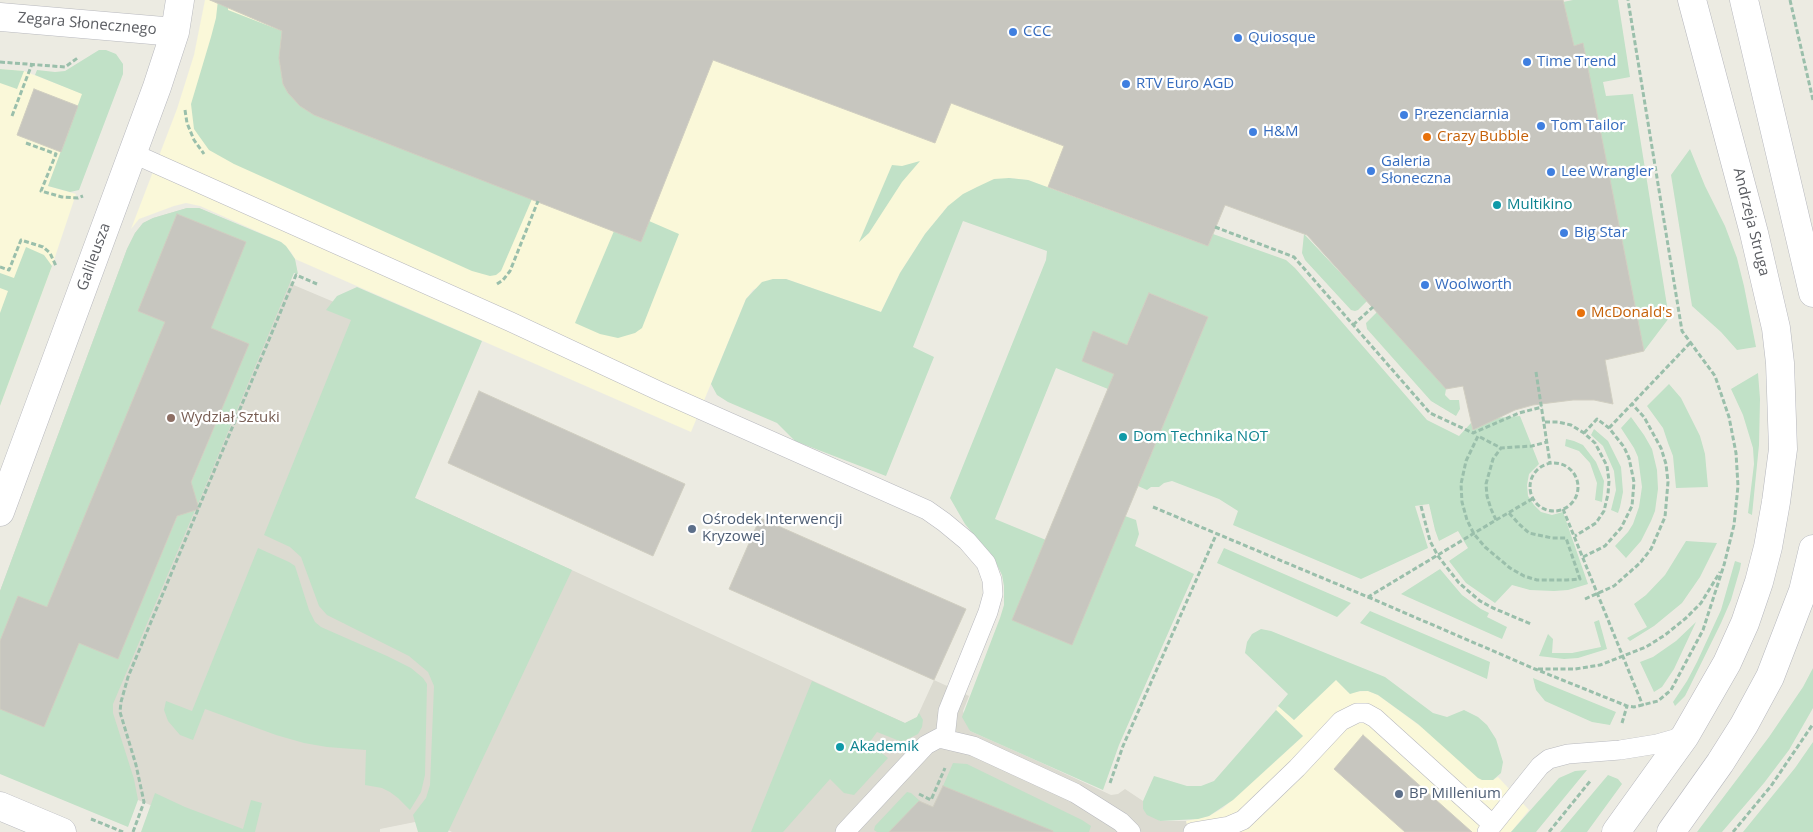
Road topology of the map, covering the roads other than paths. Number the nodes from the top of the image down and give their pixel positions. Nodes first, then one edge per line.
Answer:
1 (180, 0) edge
2 (1692, 0) edge
3 (1744, 0) edge
4 (0, 17) edge
5 (174, 32) junction
6 (132, 153) junction
7 (1813, 293) edge
8 (0, 512) edge
9 (1813, 549) edge
10 (1686, 736) junction
11 (945, 739) junction
12 (0, 806) edge
13 (1490, 828) edge
14 (62, 832) edge
15 (845, 832) edge
16 (1131, 832) edge
17 (1193, 832) edge
18 (1616, 832) edge
19 (1671, 832) edge

1 - 5 street, Galileusza
2 - 10 street, Andrzeja Struga
3 - 7 street
4 - 5 street, Zegara Słonecznego
5 - 6 street, Galileusza
6 - 8 street, Galileusza
6 - 11 lane
9 - 19 street
10 - 13 lane
10 - 18 street, Andrzeja Struga
11 - 15 lane
11 - 16 lane
12 - 14 street
13 - 17 lane

